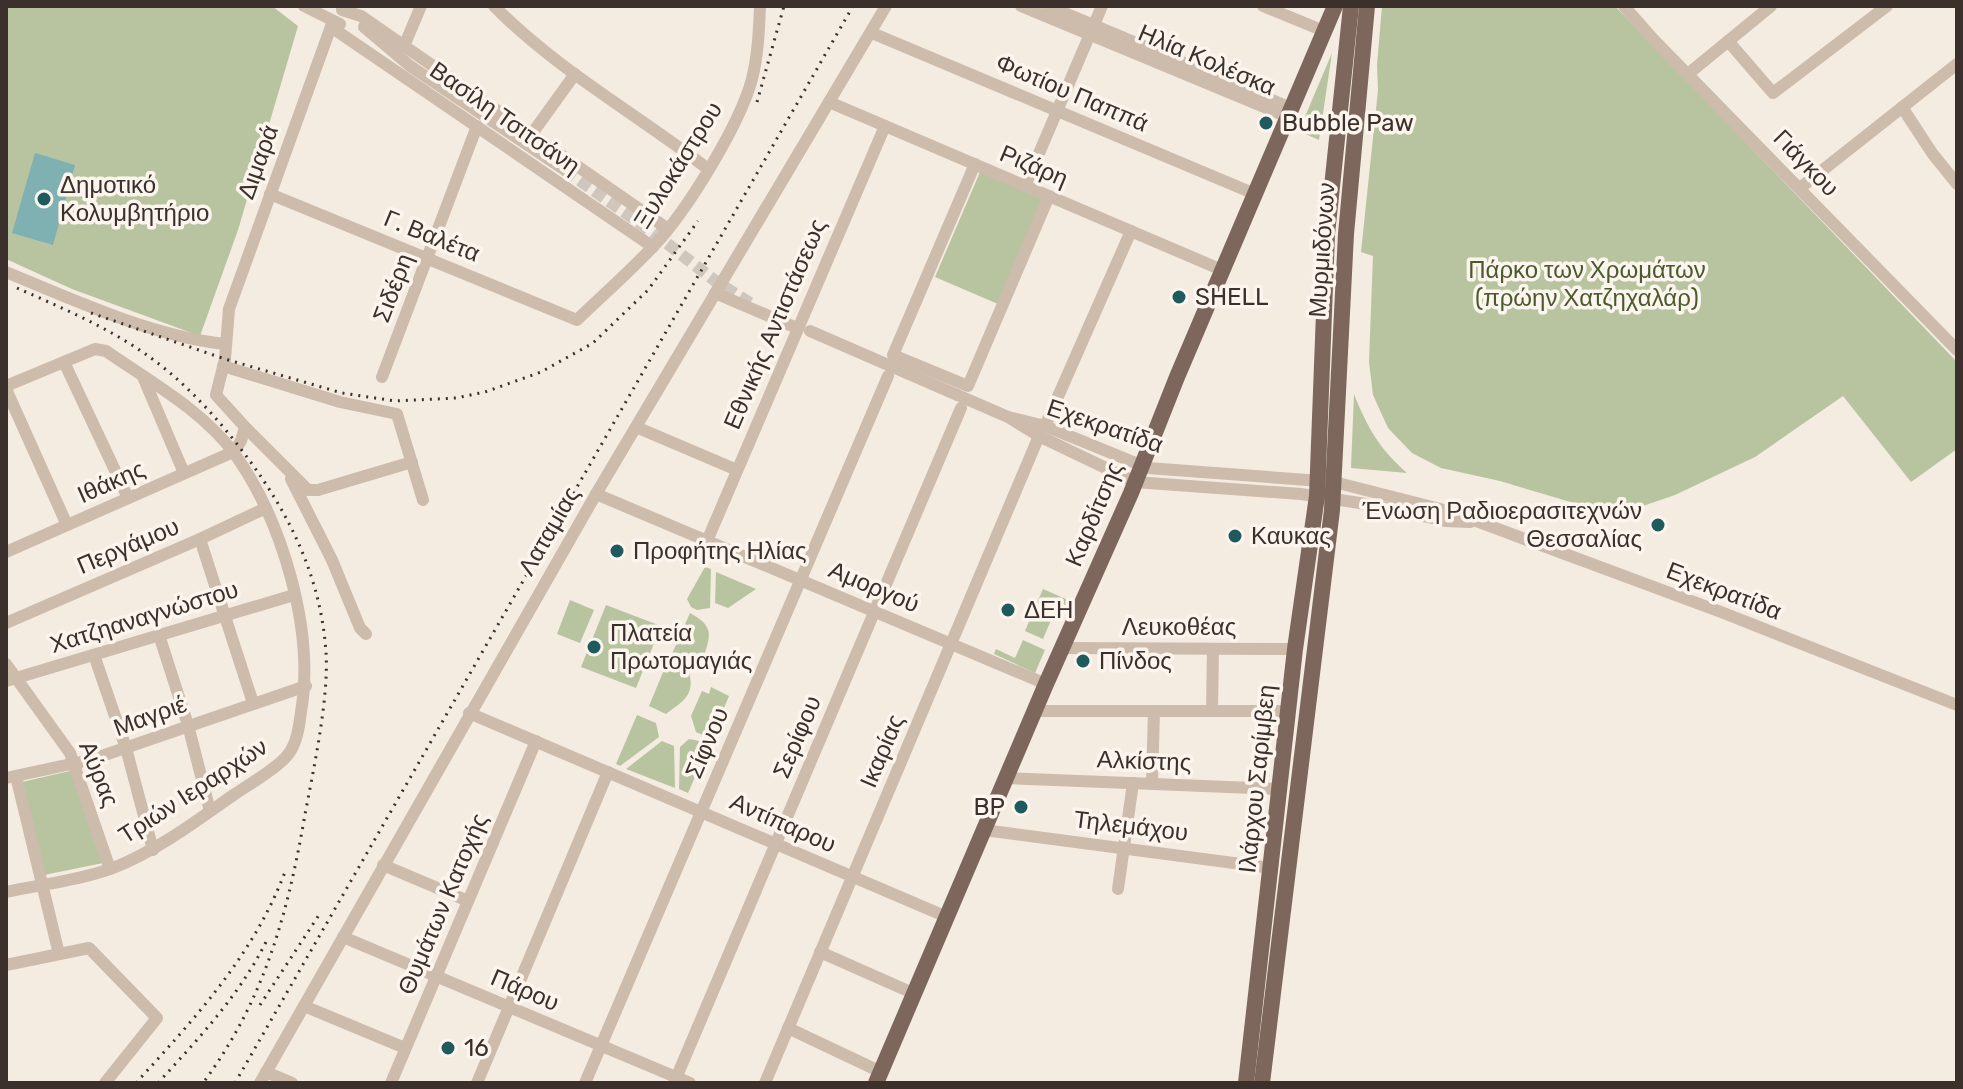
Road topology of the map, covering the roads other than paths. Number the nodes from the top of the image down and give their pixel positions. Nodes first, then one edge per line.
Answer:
1 (304, 6) edge
2 (421, 6) edge
3 (494, 6) edge
4 (760, 6) edge
5 (886, 6) edge
6 (1021, 6) edge
7 (1048, 6) edge
8 (1102, 6) edge
9 (1263, 6) edge
10 (1335, 6) edge
11 (1351, 6) edge
12 (1367, 6) edge
13 (1624, 6) edge
14 (1771, 6) edge
15 (1887, 6) edge
16 (339, 8) edge
17 (332, 24) junction
18 (1092, 30) junction
19 (1324, 31) junction
20 (872, 33) junction
21 (1728, 41) junction
22 (404, 46) junction
23 (385, 47) junction
24 (1957, 64) edge
25 (575, 74) junction
26 (1688, 74) junction
27 (829, 102) junction
28 (1902, 107) junction
29 (1059, 111) junction
30 (1290, 112) junction
31 (477, 126) junction
32 (885, 126) junction
33 (531, 135) junction
34 (975, 164) junction
35 (708, 169) junction
36 (565, 170) tunnel mouth
37 (1957, 184) edge
38 (1025, 186) junction
39 (1800, 188) junction
40 (270, 194) junction
41 (1255, 194) junction
42 (1049, 196) junction
43 (668, 229) junction
44 (1131, 231) junction
45 (653, 247) junction
46 (428, 258) junction
47 (1222, 270) junction
48 (6, 273) edge
49 (6, 287) edge
50 (715, 293) junction
51 (577, 320) joint
52 (804, 329) junction
53 (1954, 343) edge
54 (226, 344) junction
55 (64, 362) junction
56 (223, 366) junction
57 (888, 376) dead end
58 (143, 377) junction
59 (382, 377) dead end
60 (6, 387) edge
61 (961, 408) dead end
62 (245, 427) junction
63 (636, 427) junction
64 (1042, 431) junction
65 (233, 452) junction
66 (412, 462) junction
67 (286, 469) junction
68 (737, 470) junction
69 (184, 473) junction
70 (1138, 474) junction
71 (1325, 489) junction
72 (596, 494) junction
73 (128, 498) junction
74 (423, 500) dead end
75 (266, 508) junction
76 (67, 525) junction
77 (200, 539) junction
78 (707, 541) junction
79 (7, 550) edge
80 (800, 580) junction
81 (294, 595) junction
82 (874, 611) junction
83 (223, 615) junction
84 (6, 623) edge
85 (366, 634) dead end
86 (159, 635) junction
87 (951, 644) junction
88 (1063, 648) junction
89 (1213, 649) junction
90 (1295, 649) junction
91 (94, 655) junction
92 (6, 664) edge
93 (11, 680) edge
94 (1046, 684) junction
95 (306, 686) junction
96 (253, 703) junction
97 (1957, 705) edge
98 (1034, 711) junction
99 (1154, 711) junction
100 (1212, 711) junction
101 (1289, 711) junction
102 (469, 713) junction
103 (188, 725) junction
104 (536, 741) junction
105 (126, 748) junction
106 (75, 763) junction
107 (608, 772) junction
108 (11, 777) edge
109 (1006, 778) junction
110 (1133, 783) junction
111 (1152, 783) junction
112 (1281, 789) junction
113 (210, 811) junction
114 (701, 811) junction
115 (984, 830) junction
116 (776, 843) junction
117 (1126, 847) junction
118 (153, 850) junction
119 (383, 865) junction
120 (1272, 868) junction
121 (110, 869) junction
122 (852, 877) junction
123 (42, 884) junction
124 (1118, 889) dead end
125 (6, 892) edge
126 (468, 901) junction
127 (947, 917) junction
128 (343, 937) junction
129 (820, 952) junction
130 (59, 954) junction
131 (6, 965) edge
132 (436, 976) junction
133 (915, 994) junction
134 (304, 1006) junction
135 (508, 1007) junction
136 (788, 1028) junction
137 (601, 1046) junction
138 (405, 1048) junction
139 (879, 1077) edge
140 (263, 1078) edge
141 (675, 1080) edge
142 (105, 1083) edge
143 (292, 1083) edge
144 (391, 1083) edge
145 (477, 1083) edge
146 (585, 1083) edge
147 (690, 1083) edge
148 (765, 1083) edge
149 (1246, 1083) edge
150 (1262, 1083) edge

1 - 17 street, Βασίλη Τσιτσάνη
2 - 22 street
3 - 25 street
4 - 35 street, Ξυλοκάστρου
5 - 20 street, Λαταμίας
6 - 18 street, Ηλία Κολέσκα
7 - 18 street, Ηλία Κολέσκα
8 - 18 street
9 - 19 street
10 - 19 main road, Καρδίτσης
11 - 71 main road, Μυρμιδόνων
12 - 71 main road, Μυρμιδόνων
13 - 26 street, Γιάγκου
14 - 21 street
15 - 21 street
16 - 22 street
16 - 23 street
17 - 23 street, Βασίλη Τσιτσάνη
17 - 31 street, Βασίλη Τσιτσάνη
17 - 40 street, Διμαρά
18 - 29 street
18 - 30 street, Ηλία Κολέσκα
19 - 30 main road, Καρδίτσης
20 - 27 street, Λαταμίας
20 - 29 street, Φωτίου Παππά
21 - 26 street
22 - 33 street
23 - 36 street
24 - 28 street
25 - 33 street
25 - 35 street
26 - 39 street, Γιάγκου
27 - 32 street, Ριζάρη
27 - 50 street, Λαταμίας
28 - 37 street
28 - 39 street
29 - 38 street
29 - 41 street, Φωτίου Παππά
30 - 41 main road, Καρδίτσης
31 - 45 street, Βασίλη Τσιτσάνη
31 - 46 street, Σιδέρη
32 - 34 street, Ριζάρη
32 - 52 street, Εθνικής Αντιστάσεως
33 - 43 street
34 - 38 street, Ριζάρη
34 - 42 street
35 - 43 street, Ξυλοκάστρου
38 - 42 street, Ριζάρη
39 - 53 street, Γιάγκου
40 - 46 street, Γ. Βαλέτα
40 - 54 street, Διμαρά
41 - 47 main road, Καρδίτσης
42 - 44 street, Ριζάρη
43 - 45 street, Ξυλοκάστρου
44 - 47 street, Ριζάρη
44 - 64 street, Ικαρίας
45 - 51 street, Ξυλοκάστρου
46 - 51 street, Γ. Βαλέτα
46 - 59 street, Σιδέρη
47 - 70 main road, Καρδίτσης
48 - 49 street
48 - 54 street
50 - 52 street, Εχεκρατίδα
50 - 63 street, Λαταμίας
52 - 64 street, Εχεκρατίδα
52 - 68 street, Εθνικής Αντιστάσεως
54 - 56 street, Διμαρά
55 - 58 street, Τριών Ιεραρχών
55 - 60 street
55 - 73 street
56 - 62 street, Διμαρά
56 - 66 street
57 - 80 street, Σίφνου
58 - 65 street, Τριών Ιεραρχών
58 - 69 street
60 - 76 street
61 - 82 street, Σερίφου
62 - 65 street
62 - 67 street
63 - 68 street
63 - 72 street, Λαταμίας
64 - 70 street, Εχεκρατίδα
64 - 87 street, Ικαρίας
65 - 69 street, Ιθάκης
65 - 75 street, Τριών Ιεραρχών
66 - 67 street
66 - 74 street
67 - 85 street
68 - 78 street, Εθνικής Αντιστάσεως
69 - 73 street, Ιθάκης
70 - 71 street, Εχεκρατίδα
70 - 88 main road, Καρδίτσης
71 - 90 main road, Ιλάρχου Σαρίμβεη
71 - 97 street, Εχεκρατίδα
71 - 150 main road, Ιλάρχου Σαρίμβεη
72 - 78 street, Αμοργού
72 - 102 street, Λαταμίας
73 - 76 street, Ιθάκης
75 - 77 street, Περγάμου
75 - 81 street, Τριών Ιεραρχών
76 - 79 street, Ιθάκης
77 - 83 street
77 - 84 street, Περγάμου
78 - 80 street, Αμοργού
80 - 82 street, Αμοργού
80 - 114 street, Σίφνου
81 - 83 street, Χατζηαναγνώστου
81 - 95 street, Τριών Ιεραρχών
82 - 87 street, Αμοργού
82 - 116 street, Σερίφου
83 - 86 street, Χατζηαναγνώστου
83 - 96 street
86 - 91 street, Χατζηαναγνώστου
86 - 103 street
87 - 94 street, Αμοργού
87 - 122 street, Ικαρίας
88 - 89 street, Λευκοθέας
88 - 94 main road, Καρδίτσης
89 - 90 street, Λευκοθέας
89 - 100 street
90 - 101 main road, Ιλάρχου Σαρίμβεη
91 - 93 street, Χατζηαναγνώστου
91 - 105 street
92 - 93 street, Αύρας
93 - 106 street, Αύρας
94 - 98 main road, Καρδίτσης
95 - 96 street, Μαγριέ
95 - 113 street, Τριών Ιεραρχών
96 - 103 street, Μαγριέ
98 - 99 street
98 - 109 main road, Καρδίτσης
99 - 100 street
99 - 111 street
100 - 101 street
101 - 112 main road, Ιλάρχου Σαρίμβεη
102 - 104 street, Αντίπαρου
102 - 119 street, Λαταμίας
103 - 105 street, Μαγριέ
103 - 113 street
104 - 107 street, Αντίπαρου
104 - 126 street, Θυμάτων Κατοχής
105 - 106 street, Μαγριέ
105 - 118 street
106 - 108 street, Μαγριέ
106 - 121 street, Αύρας
107 - 114 street, Αντίπαρου
107 - 135 street
108 - 123 street
109 - 110 street, Αλκίστης
109 - 115 main road, Καρδίτσης
110 - 111 street, Αλκίστης
110 - 117 street
111 - 112 street, Αλκίστης
112 - 120 main road, Ιλάρχου Σαρίμβεη
113 - 118 street, Τριών Ιεραρχών
114 - 116 street, Αντίπαρου
114 - 137 street, Σίφνου
115 - 117 street, Τηλεμάχου
115 - 127 main road, Καρδίτσης
116 - 122 street, Αντίπαρου
116 - 141 street, Σερίφου
117 - 120 street, Τηλεμάχου
117 - 124 street
118 - 121 street, Τριών Ιεραρχών
119 - 126 street
119 - 128 street, Λαταμίας
120 - 149 main road, Ιλάρχου Σαρίμβεη
121 - 123 street, Τριών Ιεραρχών
122 - 127 street, Αντίπαρου
122 - 129 street, Ικαρίας
123 - 125 street, Τριών Ιεραρχών
123 - 130 street
126 - 132 street, Θυμάτων Κατοχής
127 - 133 main road, Καρδίτσης
128 - 132 street, Πάρου
128 - 134 street, Λαταμίας
129 - 133 street
129 - 136 street, Ικαρίας
130 - 131 street
130 - 142 street
132 - 135 street, Πάρου
132 - 138 street, Θυμάτων Κατοχής
133 - 139 main road, Καρδίτσης
134 - 138 street
134 - 140 street, Λαταμίας
135 - 137 street, Πάρου
135 - 145 street
136 - 139 street
136 - 148 street, Ικαρίας
137 - 141 street, Πάρου
137 - 146 street, Σίφνου
138 - 144 street, Θυμάτων Κατοχής
140 - 143 street
141 - 147 street, Πάρου

